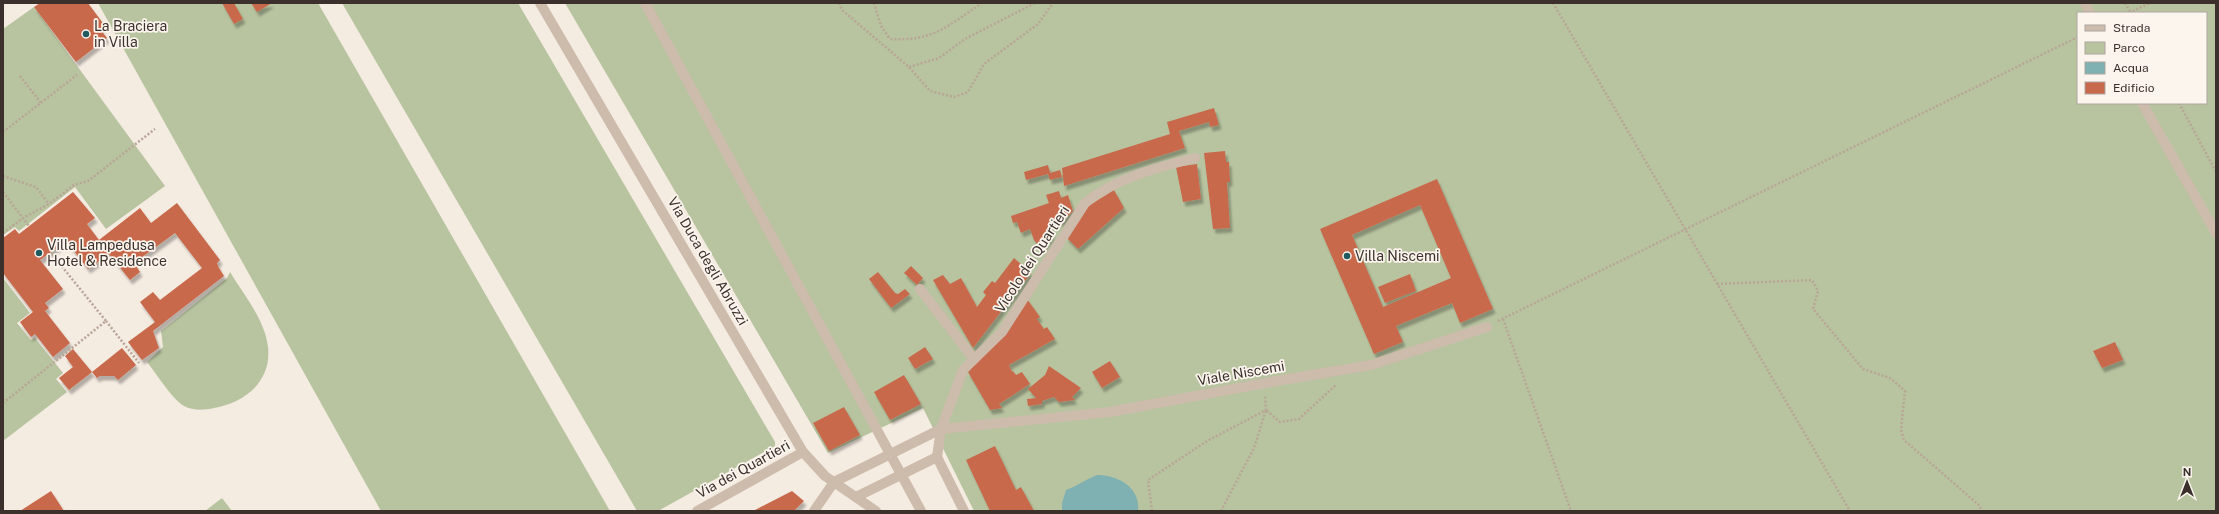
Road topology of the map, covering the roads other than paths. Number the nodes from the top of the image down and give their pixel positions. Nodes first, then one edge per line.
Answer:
1 (540, 3) edge
2 (645, 3) edge
3 (2085, 3) edge
4 (2090, 12) edge
5 (2143, 104) edge
6 (1195, 158) dead end
7 (2216, 233) edge
8 (920, 289) dead end
9 (1486, 327) road end
10 (974, 359) junction
11 (940, 429) junction
12 (803, 452) junction
13 (890, 454) junction
14 (937, 457) junction
15 (900, 474) junction
16 (834, 482) junction
17 (856, 498) junction
18 (697, 511) edge
19 (814, 511) edge
20 (876, 511) edge
21 (921, 511) edge
22 (964, 511) edge

1 - 12 street, Via Duca degli Abruzzi
2 - 13 street
3 - 4 street
5 - 7 street
6 - 10 street, Vicolo dei Quartieri
8 - 10 street
9 - 11 street, Viale Niscemi
10 - 11 street, Vicolo dei Quartieri
11 - 13 street
11 - 14 street, Vicolo dei Quartieri
12 - 16 street, Via Duca degli Abruzzi
12 - 18 street, Via dei Quartieri
13 - 15 street
13 - 16 street
14 - 15 street
14 - 22 street
15 - 17 street
15 - 21 street
16 - 17 street, Via Duca degli Abruzzi
16 - 19 street
17 - 20 street, Via Duca degli Abruzzi

